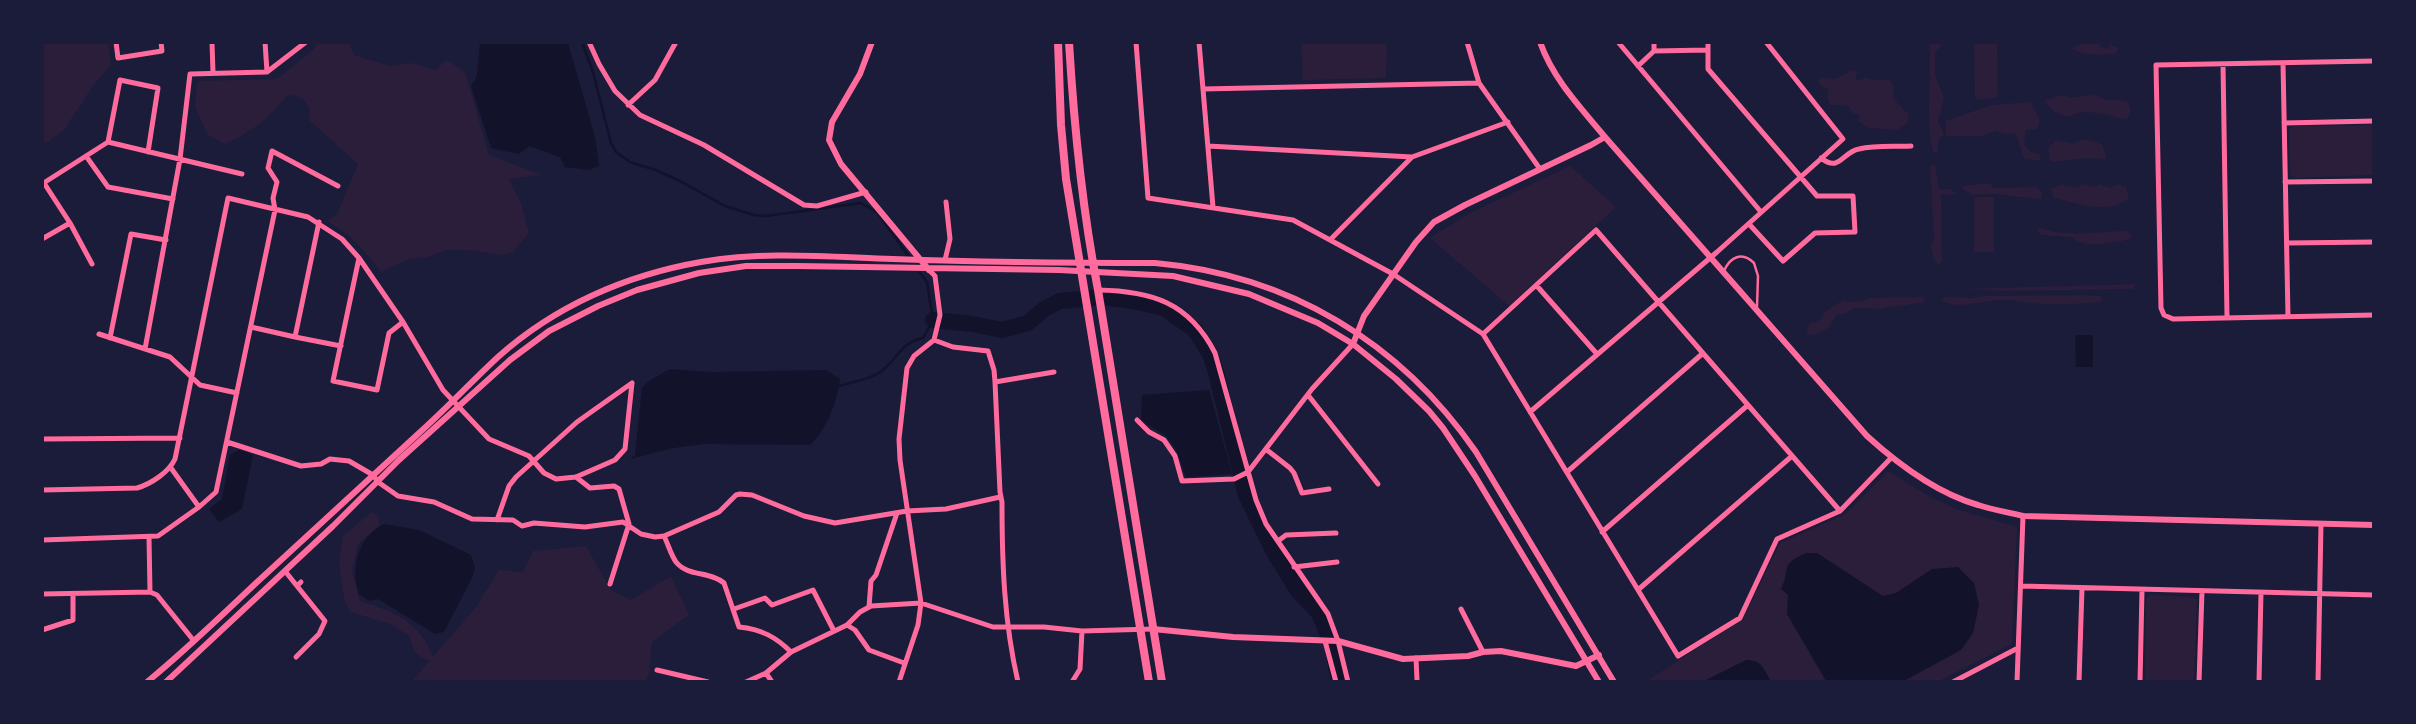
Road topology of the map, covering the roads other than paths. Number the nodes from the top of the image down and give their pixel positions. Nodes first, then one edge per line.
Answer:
1 (116, 42) edge
2 (161, 42) edge
3 (212, 42) edge
4 (265, 42) edge
5 (306, 42) edge
6 (590, 42) edge
7 (676, 42) edge
8 (872, 42) edge
9 (1058, 42) edge
10 (1069, 42) edge
11 (1136, 42) edge
12 (1199, 42) edge
13 (1467, 42) edge
14 (1540, 42) edge
15 (1618, 42) edge
16 (1654, 42) edge
17 (1708, 42) edge
18 (1766, 42) edge
19 (1708, 50) junction
20 (1654, 51) junction
21 (2374, 61) edge
22 (2282, 62) junction
23 (2223, 64) junction
24 (1638, 66) junction
25 (267, 72) junction
26 (214, 73) junction
27 (1479, 83) junction
28 (1203, 89) junction
29 (628, 105) junction
30 (2374, 121) edge
31 (1508, 122) junction
32 (2284, 123) junction
33 (1605, 136) junction
34 (108, 142) junction
35 (1208, 146) junction
36 (1911, 146) dead end
37 (148, 152) junction
38 (86, 156) junction
39 (1412, 157) junction
40 (1822, 158) junction
41 (180, 159) junction
42 (1540, 170) junction
43 (242, 174) dead end
44 (1800, 176) junction
45 (2374, 181) edge
46 (2285, 182) junction
47 (43, 184) edge
48 (338, 186) dead end
49 (866, 192) junction
50 (173, 199) junction
51 (946, 202) dead end
52 (1212, 207) junction
53 (275, 210) junction
54 (1761, 212) junction
55 (319, 222) junction
56 (70, 223) junction
57 (1749, 224) junction
58 (42, 239) edge
59 (166, 240) junction
60 (1330, 240) junction
61 (2374, 242) edge
62 (2287, 243) junction
63 (359, 258) junction
64 (1710, 258) junction
65 (919, 260) junction
66 (945, 260) junction
67 (1080, 262) junction
68 (1091, 263) junction
69 (92, 264) dead end
70 (929, 270) junction
71 (1081, 272) junction
72 (1094, 272) junction
73 (1724, 273) junction
74 (1393, 274) junction
75 (1537, 286) junction
76 (1098, 292) junction
77 (1659, 302) junction
78 (1757, 310) junction
79 (2374, 315) edge
80 (2288, 316) junction
81 (2227, 317) junction
82 (403, 322) junction
83 (251, 328) junction
84 (1357, 332) junction
85 (100, 334) dead end
86 (1483, 334) junction
87 (295, 337) junction
88 (110, 338) junction
89 (934, 340) junction
90 (1353, 344) junction
91 (341, 346) junction
92 (145, 350) junction
93 (1597, 354) junction
94 (1702, 354) junction
95 (1054, 372) dead end
96 (192, 380) junction
97 (995, 382) junction
98 (237, 393) junction
99 (1308, 395) junction
100 (452, 402) junction
101 (1748, 405) junction
102 (460, 406) junction
103 (1530, 412) junction
104 (1137, 420) dead end
105 (180, 438) junction
106 (42, 439) edge
107 (227, 442) junction
108 (1267, 450) junction
109 (1792, 456) junction
110 (1891, 458) junction
111 (533, 461) junction
112 (171, 468) junction
113 (1248, 472) junction
114 (1567, 472) junction
115 (373, 475) junction
116 (576, 477) junction
117 (378, 482) junction
118 (1378, 484) dead end
119 (1329, 489) dead end
120 (42, 490) edge
121 (1000, 497) junction
122 (199, 507) junction
123 (908, 511) junction
124 (1840, 511) junction
125 (897, 513) junction
126 (2023, 516) junction
127 (497, 520) junction
128 (628, 524) junction
129 (2321, 524) junction
130 (2374, 525) edge
131 (1602, 532) junction
132 (1336, 533) dead end
133 (664, 536) junction
134 (149, 538) junction
135 (42, 540) edge
136 (1278, 541) junction
137 (1337, 562) dead end
138 (1294, 567) junction
139 (285, 570) junction
140 (610, 584) dead end
141 (2021, 586) junction
142 (2082, 588) junction
143 (1639, 590) junction
144 (2142, 590) junction
145 (2202, 591) junction
146 (150, 592) junction
147 (2261, 593) junction
148 (42, 594) edge
149 (73, 594) junction
150 (2320, 594) junction
151 (2374, 595) edge
152 (921, 603) junction
153 (869, 607) junction
154 (734, 609) junction
155 (1461, 609) dead end
156 (847, 625) junction
157 (1007, 628) junction
158 (1140, 628) junction
159 (1153, 629) junction
160 (42, 630) edge
161 (834, 631) junction
162 (1082, 631) junction
163 (1325, 641) junction
164 (1338, 641) junction
165 (194, 642) junction
166 (2018, 648) junction
167 (791, 652) junction
168 (1483, 652) junction
169 (1599, 655) junction
170 (296, 657) dead end
171 (1416, 658) junction
172 (1587, 660) junction
173 (904, 663) junction
174 (656, 670) dead end
175 (766, 673) junction
176 (1417, 680) edge
177 (147, 682) edge
178 (166, 682) edge
179 (708, 682) edge
180 (746, 682) edge
181 (772, 682) edge
182 (899, 682) edge
183 (1018, 682) edge
184 (1072, 682) edge
185 (1149, 682) edge
186 (1162, 682) edge
187 (1336, 682) edge
188 (1348, 682) edge
189 (1599, 682) edge
190 (1614, 682) edge
191 (1953, 682) edge
192 (2017, 682) edge
193 (2079, 682) edge
194 (2140, 682) edge
195 (2199, 682) edge
196 (2259, 682) edge
197 (2318, 682) edge

1 - 2 street
3 - 26 street
4 - 25 street
5 - 25 street
6 - 29 street
7 - 29 street
8 - 49 street
9 - 67 main road
10 - 68 main road
11 - 52 street
12 - 28 street
13 - 27 street
14 - 33 street
15 - 24 street
16 - 20 street
17 - 19 street
18 - 40 street
19 - 20 street
19 - 44 street
20 - 24 street
21 - 22 street
22 - 23 street
22 - 32 street
23 - 81 street
23 - 81 street
24 - 54 street
25 - 26 street
26 - 41 street
27 - 28 street
27 - 31 street
28 - 35 street
29 - 49 street
30 - 32 street
31 - 39 street
31 - 42 street
32 - 46 street
33 - 42 street
33 - 64 street
34 - 37 street
34 - 37 street
34 - 38 street
35 - 39 street
35 - 52 street
36 - 40 street
37 - 41 street
38 - 47 street
38 - 50 street
39 - 60 street
40 - 44 street
41 - 43 street
41 - 50 street
42 - 74 street
44 - 54 street
44 - 57 street
45 - 46 street
46 - 62 street
47 - 56 street
48 - 53 street
49 - 65 street
50 - 59 street
51 - 66 street
52 - 60 street
53 - 55 street
53 - 83 street
53 - 96 street
54 - 57 street
55 - 63 street
55 - 87 street
56 - 58 street
56 - 69 street
57 - 64 street
59 - 88 street
59 - 92 street
60 - 74 street
61 - 62 street
62 - 80 street
63 - 82 street
63 - 91 street
64 - 73 street
64 - 77 street
65 - 66 street
65 - 70 street
65 - 100 street
66 - 67 street
67 - 68 street
67 - 71 main road
68 - 72 main road
68 - 84 street
70 - 71 street
70 - 89 street
70 - 102 street
71 - 72 street
71 - 158 main road
72 - 76 main road
72 - 90 street
73 - 78 street
73 - 78 lane
74 - 84 street
74 - 86 street
75 - 77 street
75 - 86 street
75 - 93 street
76 - 113 street
76 - 159 main road
77 - 93 street
77 - 94 street
78 - 110 street
79 - 80 street
80 - 81 street
82 - 91 street
82 - 100 street
83 - 87 street
83 - 98 street
84 - 90 street
84 - 169 street
85 - 88 street
86 - 103 street
87 - 91 street
88 - 92 street
89 - 97 street
89 - 123 street
90 - 99 street
90 - 172 street
92 - 96 street
93 - 103 street
94 - 101 street
94 - 114 street
95 - 97 street
96 - 98 street
96 - 105 street
97 - 121 street
98 - 107 street
99 - 108 street
99 - 118 street
100 - 102 street
100 - 115 street
101 - 109 street
101 - 131 street
102 - 111 street
102 - 117 street
103 - 114 street
104 - 113 street
105 - 106 street
105 - 112 street
107 - 115 street
107 - 122 street
108 - 113 street
108 - 119 street
109 - 124 street
109 - 143 street
110 - 124 street
110 - 126 street
111 - 116 street
111 - 116 street
111 - 127 street
112 - 120 street
112 - 122 street
113 - 136 street
114 - 131 street
115 - 117 street
115 - 165 street
116 - 128 street
117 - 127 street
117 - 139 street
121 - 123 street
121 - 157 street
122 - 134 street
123 - 125 street
123 - 152 street
124 - 143 street
125 - 133 street
125 - 153 street
126 - 129 street
126 - 141 street
127 - 128 street
128 - 133 street
128 - 140 street
129 - 130 street
129 - 150 street
131 - 143 street
132 - 136 street
133 - 154 street
134 - 135 street
134 - 146 street
136 - 138 street
137 - 138 street
138 - 164 street
139 - 170 street
139 - 178 street
141 - 142 street
141 - 166 street
142 - 144 street
142 - 193 street
144 - 145 street
144 - 194 street
145 - 147 street
145 - 195 street
146 - 149 street
146 - 165 street
147 - 150 street
147 - 196 street
148 - 149 street
149 - 160 street
150 - 151 street
150 - 197 street
152 - 153 street
152 - 157 street
152 - 173 street
153 - 156 street
154 - 161 street
154 - 167 street
155 - 168 street
156 - 161 street
156 - 173 street
157 - 162 street
157 - 183 street
158 - 159 street
158 - 162 street
158 - 185 main road
159 - 163 street
159 - 186 main road
161 - 167 street
162 - 184 street
163 - 164 street
163 - 187 street
164 - 171 street
164 - 188 street
165 - 177 street
166 - 191 street
166 - 192 street
167 - 175 street
168 - 171 street
168 - 172 street
169 - 172 street
169 - 190 street
171 - 176 street
172 - 189 street
173 - 182 street
174 - 179 street
175 - 180 street
175 - 181 street

